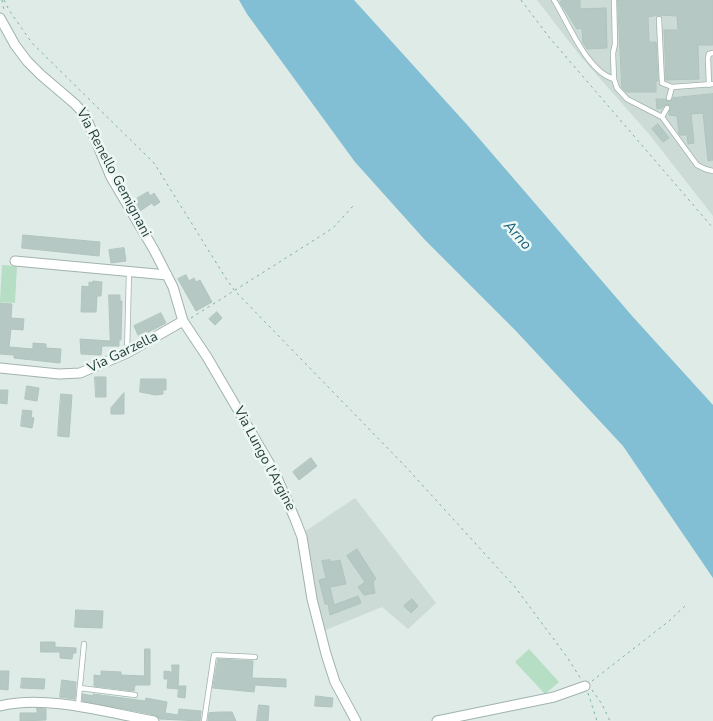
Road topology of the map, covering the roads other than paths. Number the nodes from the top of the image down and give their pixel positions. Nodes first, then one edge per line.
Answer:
1 (554, 0) edge
2 (614, 0) edge
3 (0, 18) edge
4 (659, 19) dead end
5 (713, 53) edge
6 (614, 78) junction
7 (711, 85) edge
8 (672, 87) junction
9 (669, 98) dead end
10 (667, 108) dead end
11 (662, 117) junction
12 (713, 171) edge
13 (15, 261) dead end
14 (129, 270) junction
15 (167, 275) junction
16 (183, 321) junction
17 (127, 353) junction
18 (0, 368) edge
19 (84, 644) dead end
20 (255, 657) dead end
21 (585, 686) road end
22 (80, 688) junction
23 (135, 695) dead end
24 (0, 706) edge
25 (78, 707) junction
26 (154, 721) edge
27 (204, 721) edge
28 (356, 721) edge
29 (437, 721) edge

1 - 6 lane
2 - 6 lane
3 - 15 street, Via Renello Gemignani
4 - 8 lane
5 - 7 lane
6 - 11 lane
7 - 8 lane
8 - 9 lane
10 - 11 lane
11 - 12 lane
13 - 14 street
14 - 15 street
14 - 17 lane
15 - 16 street, Via Renello Gemignani
16 - 17 street, Via Garzella
16 - 28 street, Via Lungo l'Argine
17 - 18 street, Via Garzella
19 - 22 lane
20 - 27 lane
21 - 29 street
22 - 23 lane
22 - 25 lane
24 - 25 street
25 - 26 street

